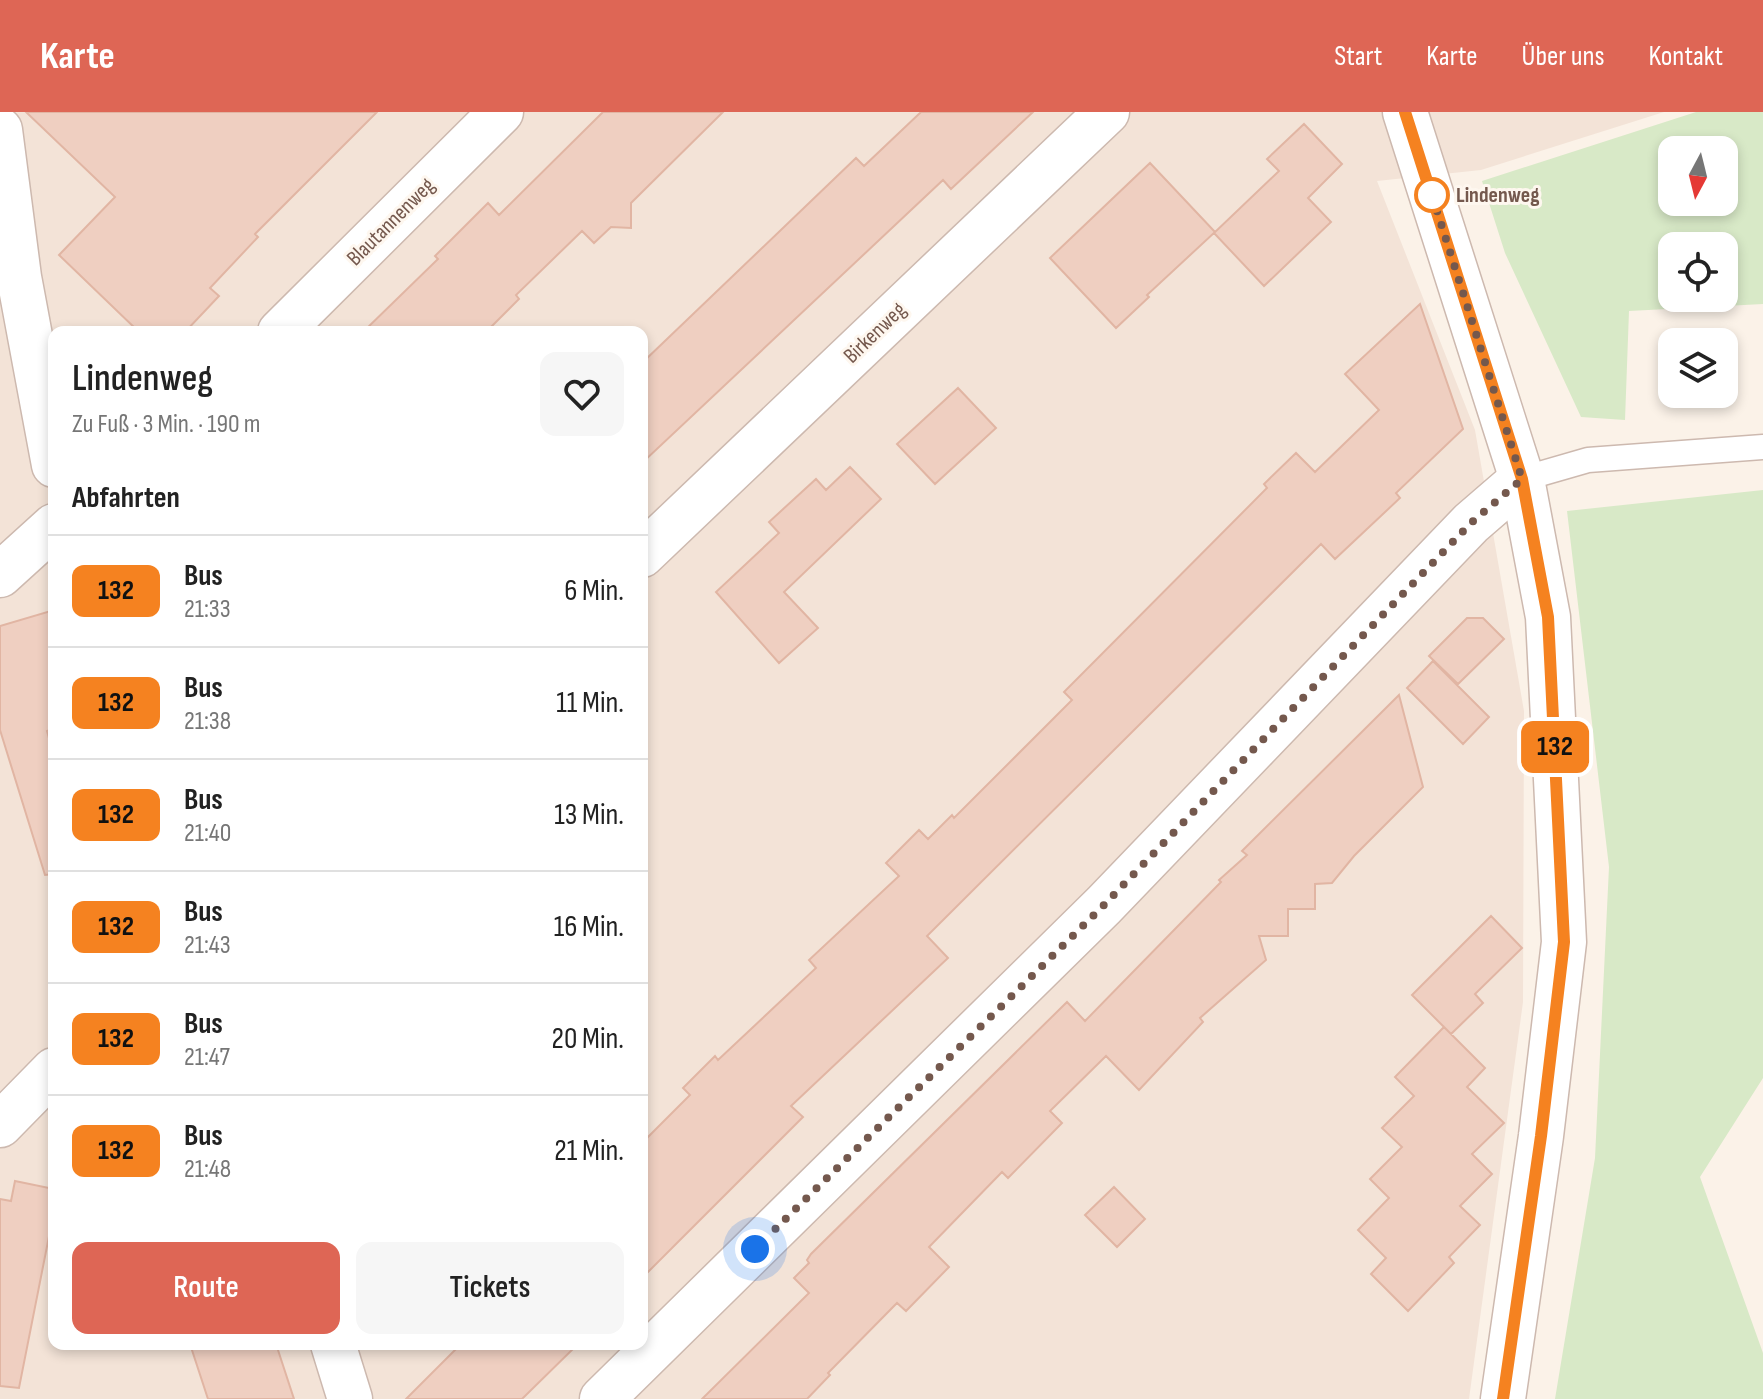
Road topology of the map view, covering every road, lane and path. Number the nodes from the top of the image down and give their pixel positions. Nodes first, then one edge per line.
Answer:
1 (501, 112) edge
2 (1107, 112) edge
3 (1405, 112) edge
4 (0, 130) edge
5 (286, 326) edge
6 (48, 433) edge
7 (1763, 447) edge
8 (1522, 479) junction
9 (48, 531) edge
10 (648, 549) edge
11 (0, 575) edge
12 (48, 1076) edge
13 (0, 1125) edge
14 (335, 1350) edge
15 (350, 1399) edge
16 (602, 1399) edge
17 (1503, 1399) edge

1 - 5 street, Blautannenweg
2 - 10 street, Birkenweg
3 - 8 street
4 - 6 street
7 - 8 lane
8 - 16 street
8 - 17 street
9 - 11 street
12 - 13 street
14 - 15 street

